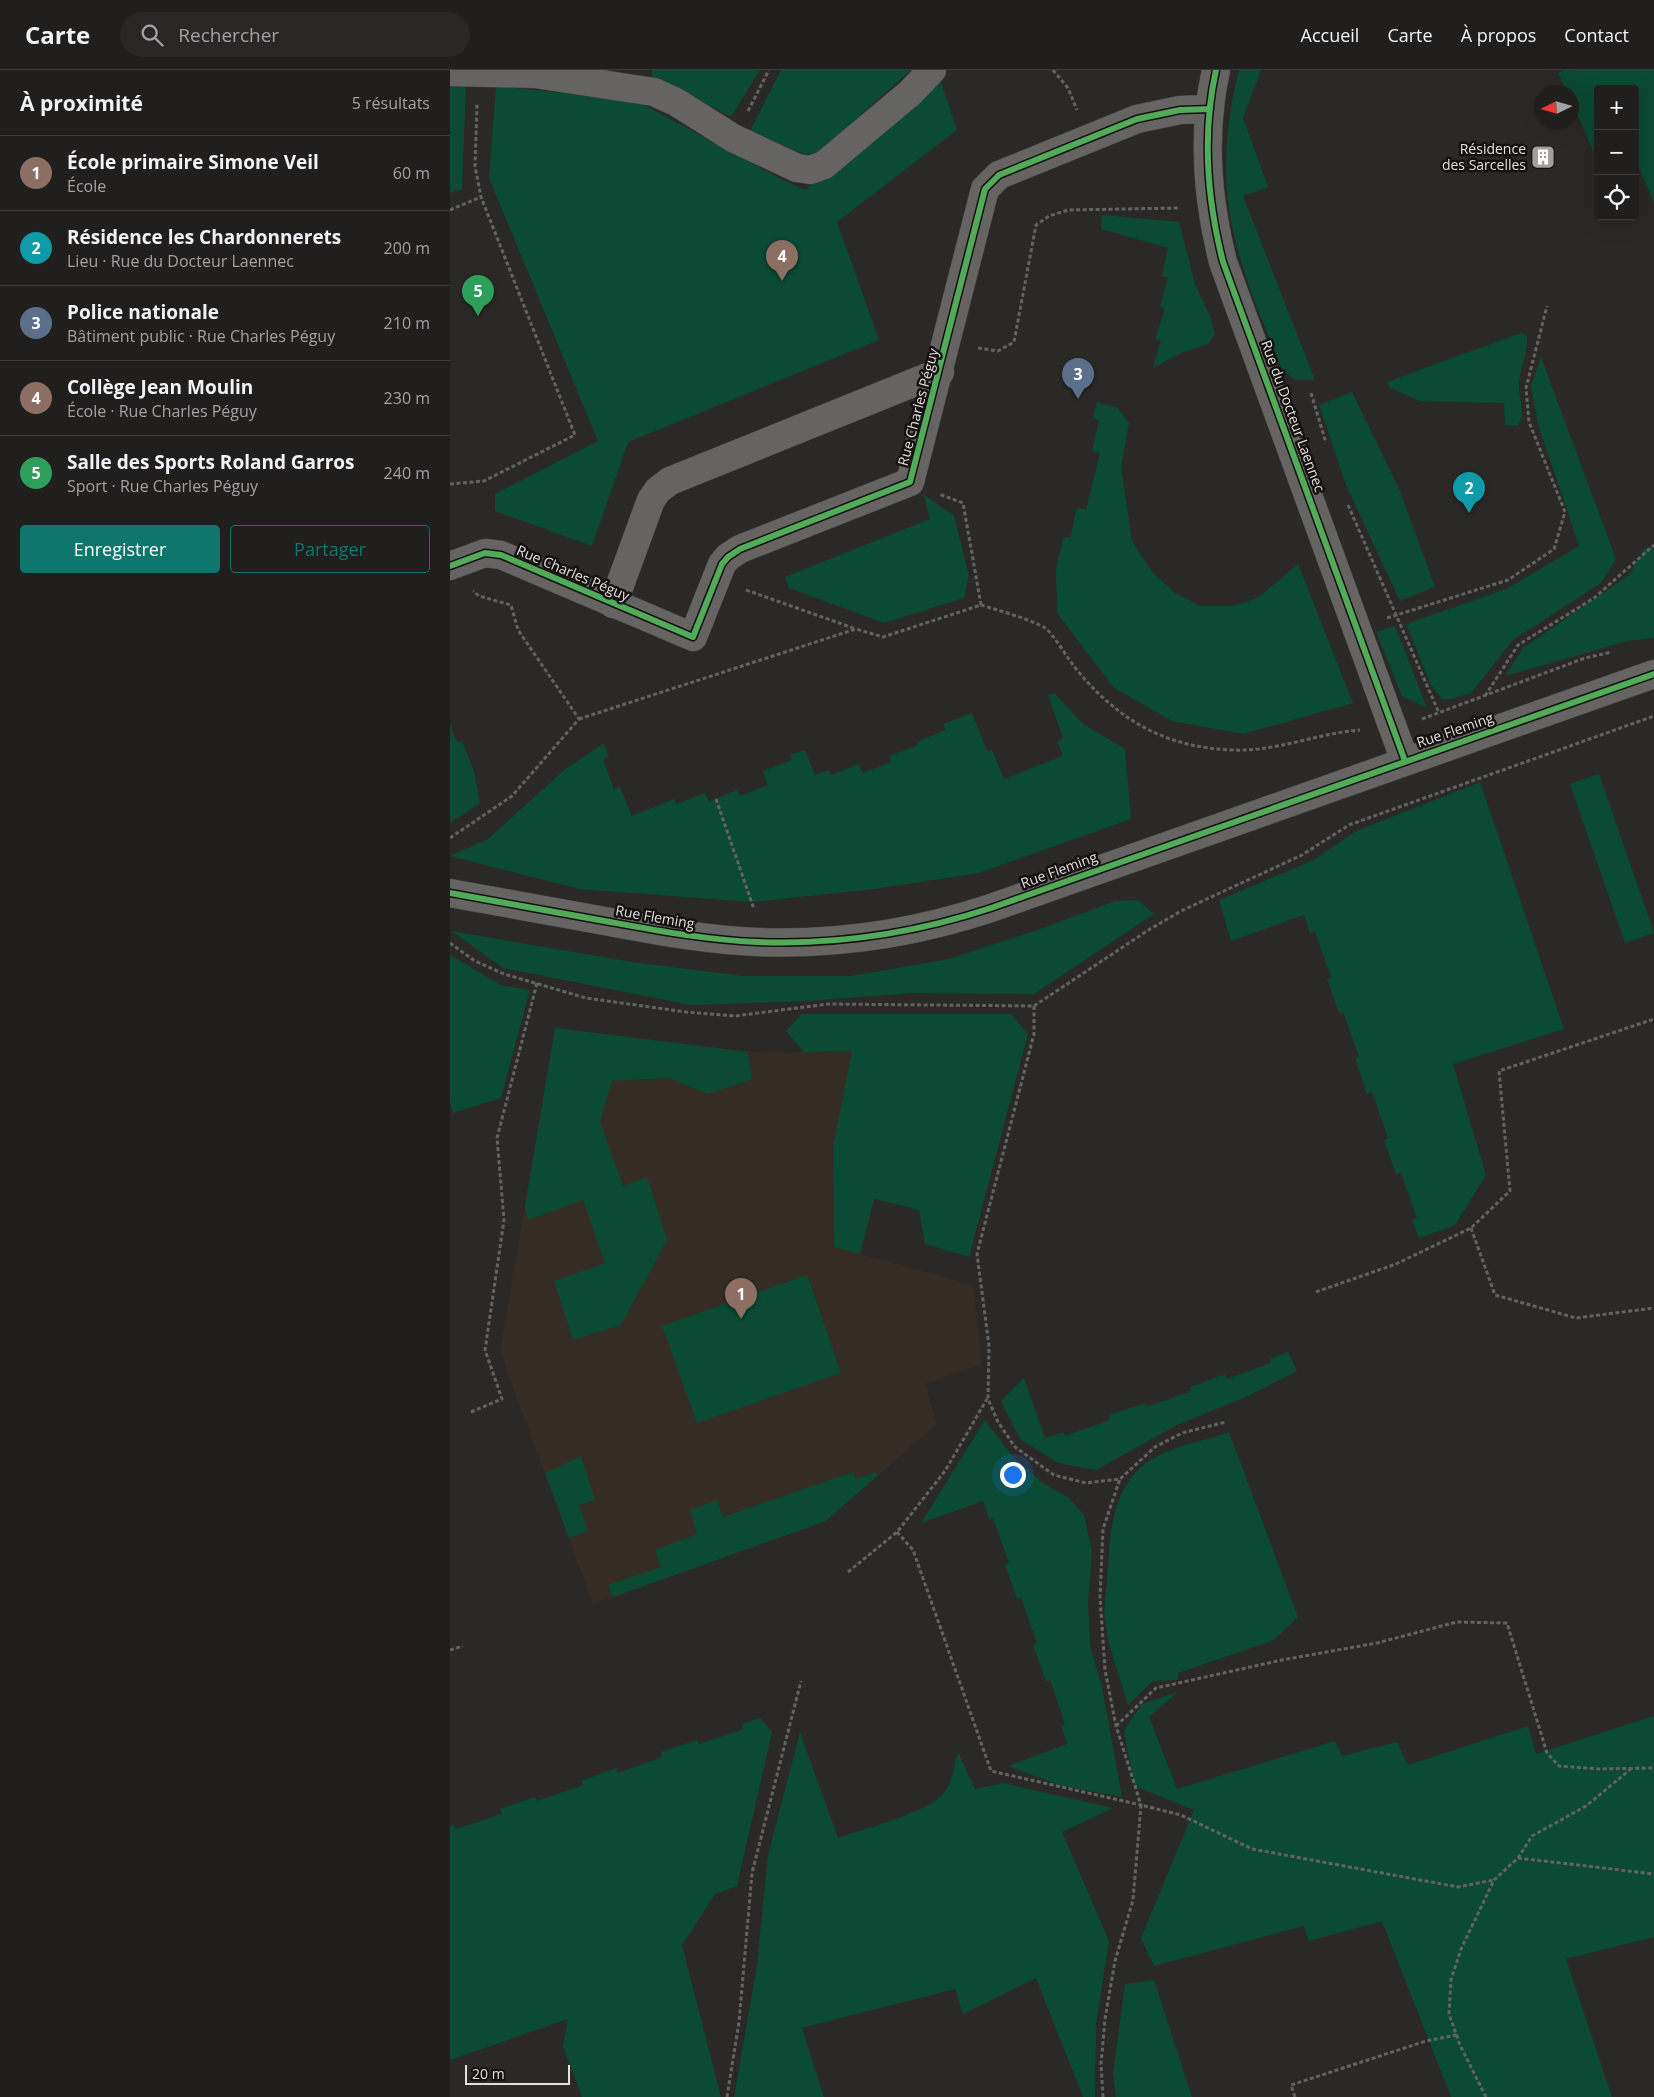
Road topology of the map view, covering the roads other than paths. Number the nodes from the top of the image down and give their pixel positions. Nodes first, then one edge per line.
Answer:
1 (932, 70) edge
2 (1216, 70) edge
3 (450, 72) edge
4 (478, 72) edge
5 (1210, 109) junction
6 (940, 372) junction
7 (454, 564) edge
8 (613, 604) junction
9 (1654, 674) edge
10 (1406, 761) junction
11 (450, 893) edge

1 - 4 street
2 - 5 street, Rue du Docteur Laennec
3 - 4 street
5 - 6 street, Rue Charles Péguy
5 - 10 street, Rue du Docteur Laennec
6 - 8 street, Rue Charles Péguy
6 - 8 street, Rue Charles Péguy
7 - 8 street, Rue Charles Péguy
9 - 10 street, Rue Fleming
10 - 11 street, Rue Fleming

